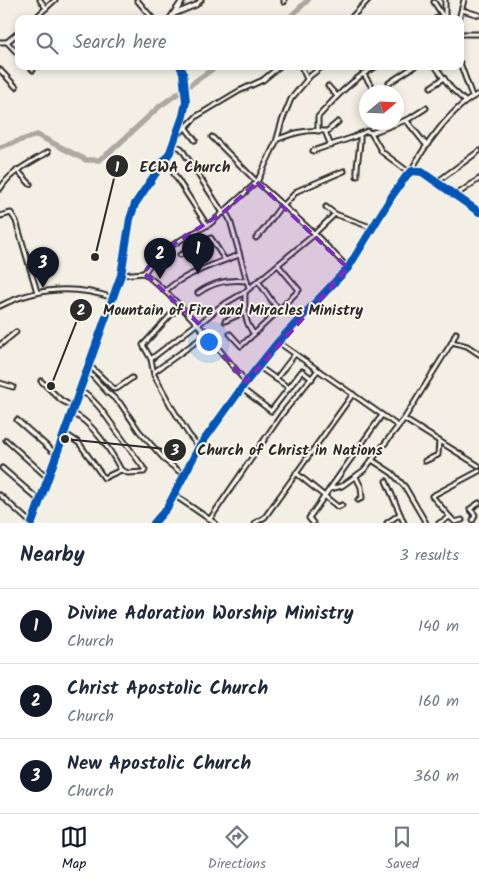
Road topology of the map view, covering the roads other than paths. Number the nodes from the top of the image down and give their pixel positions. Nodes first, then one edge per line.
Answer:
1 (40, 0) edge
2 (55, 0) edge
3 (138, 0) edge
4 (183, 0) edge
5 (201, 0) edge
6 (368, 0) edge
7 (445, 0) edge
8 (464, 0) edge
9 (434, 2) dead end
10 (46, 8) junction
11 (462, 10) junction
12 (173, 14) joint
13 (38, 15) edge
14 (150, 15) edge
15 (354, 15) edge
16 (442, 15) edge
17 (444, 15) edge
18 (460, 15) edge
19 (479, 15) edge
20 (464, 34) edge
21 (479, 34) edge
22 (15, 35) edge
23 (0, 42) edge
24 (7, 42) junction
25 (15, 51) edge
26 (0, 70) edge
27 (182, 70) edge
28 (275, 70) edge
29 (303, 70) edge
30 (318, 70) edge
31 (370, 70) edge
32 (408, 70) edge
33 (438, 70) edge
34 (463, 70) edge
35 (405, 72) joint
36 (364, 73) junction
37 (444, 78) junction
38 (307, 79) junction
39 (389, 83) dead end
40 (371, 85) edge
41 (328, 86) dead end
42 (431, 86) dead end
43 (16, 87) dead end
44 (479, 94) edge
45 (337, 96) junction
46 (472, 96) junction
47 (464, 101) junction
48 (426, 108) dead end
49 (406, 120) joint
50 (338, 122) dead end
51 (185, 127) junction
52 (379, 130) edge
53 (318, 131) junction
54 (326, 132) junction
55 (371, 133) junction
56 (360, 134) junction
57 (176, 136) junction
58 (212, 137) dead end
59 (195, 140) dead end
60 (277, 140) junction
61 (173, 145) junction
62 (330, 146) junction
63 (427, 146) junction
64 (479, 151) edge
65 (48, 152) dead end
66 (313, 152) dead end
67 (166, 157) junction
68 (17, 170) junction
69 (344, 171) dead end
70 (410, 173) junction
71 (357, 176) dead end
72 (479, 179) edge
73 (257, 182) junction
74 (438, 182) junction
75 (30, 184) dead end
76 (0, 189) edge
77 (456, 196) junction
78 (284, 205) junction
79 (326, 208) dead end
80 (224, 212) junction
81 (479, 212) edge
82 (335, 214) junction
83 (0, 216) edge
84 (207, 225) junction
85 (373, 228) junction
86 (315, 233) junction
87 (256, 238) dead end
88 (180, 255) dead end
89 (239, 255) junction
90 (225, 260) junction
91 (278, 265) junction
92 (348, 268) junction
93 (144, 274) junction
94 (121, 275) junction
95 (247, 281) junction
96 (258, 281) junction
97 (250, 288) junction
98 (166, 291) junction
99 (37, 292) junction
100 (245, 292) junction
101 (198, 293) dead end
102 (113, 298) junction
103 (180, 305) junction
104 (0, 306) edge
105 (280, 310) junction
106 (245, 312) junction
107 (225, 321) dead end
108 (198, 324) junction
109 (16, 332) dead end
110 (456, 333) dead end
111 (207, 334) junction
112 (230, 334) dead end
113 (254, 334) junction
114 (278, 342) junction
115 (452, 342) junction
116 (0, 344) edge
117 (295, 354) junction
118 (479, 354) edge
119 (151, 359) junction
120 (89, 365) junction
121 (258, 366) junction
122 (87, 370) junction
123 (318, 370) junction
124 (154, 372) junction
125 (132, 378) dead end
126 (312, 378) junction
127 (276, 379) junction
128 (41, 381) dead end
129 (246, 382) junction
130 (0, 383) edge
131 (13, 387) dead end
132 (241, 388) junction
133 (289, 388) junction
134 (79, 392) junction
135 (353, 394) junction
136 (73, 407) junction
137 (71, 413) junction
138 (382, 415) junction
139 (16, 420) dead end
140 (404, 420) junction
141 (398, 426) junction
142 (64, 433) junction
143 (6, 440) dead end
144 (439, 441) junction
145 (199, 447) junction
146 (57, 455) junction
147 (372, 460) junction
148 (425, 461) dead end
149 (479, 466) edge
150 (2, 468) dead end
151 (121, 470) junction
152 (479, 471) edge
153 (296, 473) junction
154 (184, 475) junction
155 (356, 477) junction
156 (48, 478) junction
157 (386, 481) dead end
158 (330, 489) junction
159 (0, 495) edge
160 (174, 495) junction
161 (325, 496) junction
162 (358, 500) dead end
163 (40, 501) junction
164 (479, 503) edge
165 (342, 505) dead end
166 (400, 514) junction
167 (450, 517) junction
168 (210, 519) junction
169 (462, 520) dead end
170 (473, 520) dead end
171 (32, 523) edge
172 (154, 523) edge
173 (215, 523) edge
174 (255, 523) edge
175 (313, 523) edge
176 (387, 523) edge
177 (404, 523) edge
178 (426, 523) edge
179 (439, 523) edge

1 - 10 street
2 - 10 street
3 - 14 street
4 - 12 street
5 - 12 street
6 - 15 street
7 - 17 street
8 - 11 street
9 - 16 street
10 - 13 street
11 - 18 street
11 - 19 street
20 - 21 street
22 - 24 street
23 - 24 street
24 - 25 street
26 - 43 street
27 - 57 street
28 - 51 street
29 - 38 street
30 - 38 street
31 - 36 street
32 - 35 street
33 - 37 street
34 - 46 street
35 - 39 street
36 - 40 street
36 - 45 street
37 - 42 street
37 - 47 street
38 - 60 street
41 - 45 street
44 - 46 street
45 - 53 street
46 - 47 street
47 - 63 street
48 - 49 street
49 - 63 street
50 - 54 street
51 - 57 street
51 - 59 street
52 - 55 street
53 - 54 street
53 - 60 street
54 - 62 street
55 - 56 street
55 - 70 street
56 - 62 street
56 - 71 street
57 - 61 street
58 - 73 street
60 - 73 street
61 - 67 street
61 - 80 street
62 - 66 street
63 - 70 street
64 - 74 street
65 - 68 street
67 - 84 street
67 - 94 street
68 - 75 street
68 - 76 street
69 - 78 street
70 - 74 street
70 - 85 street
72 - 77 street
73 - 78 street
73 - 80 street
74 - 77 street
77 - 81 street
78 - 86 street
78 - 87 street
79 - 82 street
80 - 84 street
80 - 89 street
82 - 85 street
82 - 86 street
83 - 99 street
84 - 93 street
85 - 92 street
86 - 91 street
86 - 92 street
88 - 90 street
89 - 90 street
89 - 95 street
90 - 98 street
91 - 96 street
91 - 105 street
92 - 114 street
93 - 94 street
93 - 98 street
94 - 102 street
95 - 97 street
95 - 101 street
96 - 97 street
96 - 105 street
97 - 100 street
98 - 103 street
99 - 102 street
99 - 104 street
100 - 106 street
100 - 108 street
102 - 120 street
103 - 108 street
103 - 119 street
105 - 113 street
106 - 107 street
106 - 113 street
108 - 111 street
108 - 119 street
109 - 116 street
110 - 115 street
111 - 124 street
111 - 129 street
112 - 113 street
114 - 117 street
114 - 121 street
115 - 118 street
115 - 140 street
117 - 123 street
117 - 127 street
119 - 124 street
120 - 122 street
120 - 125 street
121 - 127 street
121 - 129 street
122 - 134 street
122 - 154 street
123 - 126 street
123 - 135 street
124 - 145 street
126 - 133 street
126 - 168 street
127 - 133 street
128 - 136 street
129 - 132 street
130 - 131 street
132 - 133 street
132 - 145 street
134 - 136 street
134 - 151 street
135 - 138 street
135 - 153 street
136 - 137 street
137 - 142 street
137 - 151 street
138 - 141 street
138 - 158 street
139 - 146 street
140 - 141 street
140 - 144 street
141 - 147 street
142 - 146 street
142 - 151 street
143 - 156 street
144 - 148 street
144 - 149 street
145 - 154 street
146 - 156 street
147 - 155 street
147 - 178 street
150 - 163 street
152 - 167 street
153 - 161 street
153 - 174 street
154 - 160 street
155 - 158 street
155 - 162 street
156 - 163 street
157 - 166 street
158 - 161 street
159 - 171 street
160 - 168 street
160 - 172 street
161 - 165 street
161 - 175 street
163 - 171 street
164 - 170 street
166 - 176 street
166 - 177 street
167 - 169 street
167 - 179 street
168 - 173 street

